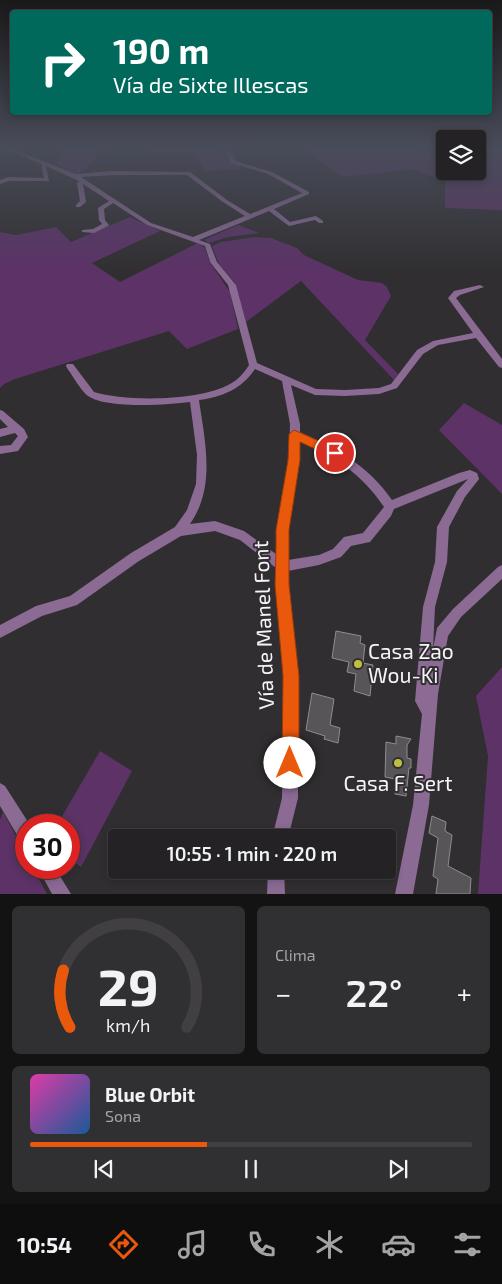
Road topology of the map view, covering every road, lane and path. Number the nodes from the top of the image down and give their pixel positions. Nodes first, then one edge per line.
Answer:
1 (81, 190) edge
2 (96, 190) edge
3 (210, 190) edge
4 (301, 190) edge
5 (113, 201) junction
6 (78, 206) dead end
7 (269, 208) junction
8 (250, 216) junction
9 (320, 222) dead end
10 (84, 231) dead end
11 (195, 240) junction
12 (480, 287) dead end
13 (478, 335) junction
14 (253, 365) junction
15 (502, 365) edge
16 (70, 366) dead end
17 (286, 381) junction
18 (194, 398) junction
19 (0, 413) edge
20 (16, 429) junction
21 (0, 433) edge
22 (294, 434) junction
23 (0, 450) edge
24 (390, 506) junction
25 (178, 531) junction
26 (282, 566) junction
27 (502, 571) edge
28 (0, 632) edge
29 (429, 710) junction
30 (0, 791) edge
31 (15, 816) edge
32 (282, 829) edge
33 (53, 879) edge
34 (276, 879) edge
35 (62, 894) edge
36 (276, 894) edge
37 (404, 894) edge

1 - 6 street
2 - 5 street
3 - 8 street
4 - 7 street
5 - 10 street
5 - 11 street
7 - 8 street
7 - 9 street
8 - 11 street
11 - 14 street
12 - 13 street
13 - 15 street
13 - 17 street
14 - 17 street
14 - 18 street
16 - 18 street
17 - 22 street, Vía de Manel Font
18 - 25 street
19 - 20 street
20 - 21 street
20 - 23 street
22 - 24 street
22 - 26 street, Vía de Manel Font
24 - 26 street
24 - 29 street
25 - 26 street
25 - 28 street
26 - 32 street, Vía de Manel Font
27 - 29 street
29 - 37 street
30 - 31 street
33 - 35 street
34 - 36 street

